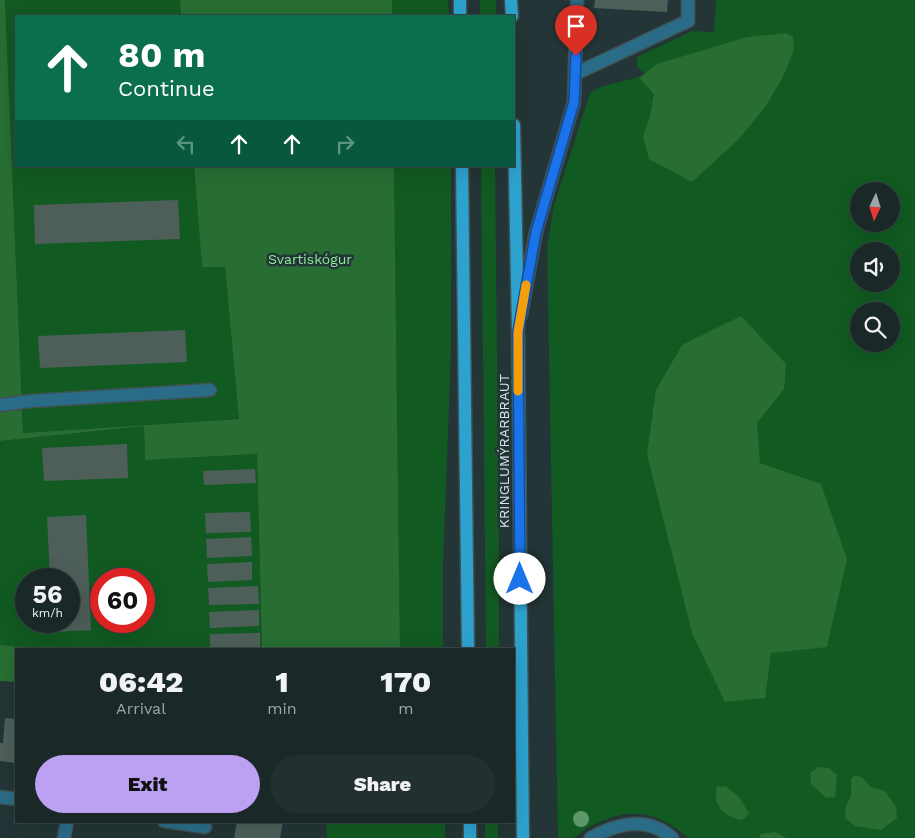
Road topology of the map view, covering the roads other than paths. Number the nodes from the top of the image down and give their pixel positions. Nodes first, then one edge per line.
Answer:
1 (460, 0) edge
2 (511, 0) edge
3 (577, 0) edge
4 (688, 0) edge
5 (460, 15) edge
6 (512, 15) edge
7 (575, 74) junction
8 (462, 167) edge
9 (515, 167) edge
10 (518, 332) junction
11 (210, 390) dead end
12 (0, 404) edge
13 (468, 648) edge
14 (0, 797) edge
15 (15, 800) edge
16 (67, 823) edge
17 (178, 823) edge
18 (470, 823) edge
19 (205, 827) dead end
20 (64, 838) edge
21 (470, 838) edge
22 (523, 838) edge
23 (591, 838) edge
24 (672, 838) edge

1 - 5 main road
2 - 6 main road
3 - 7 street
4 - 7 street
7 - 10 street
8 - 13 main road
9 - 10 main road, KRINGLUMÝRARBRAUT
10 - 22 main road, KRINGLUMÝRARBRAUT
11 - 12 street
14 - 15 street
16 - 20 street
17 - 19 street
18 - 21 main road
23 - 24 street

